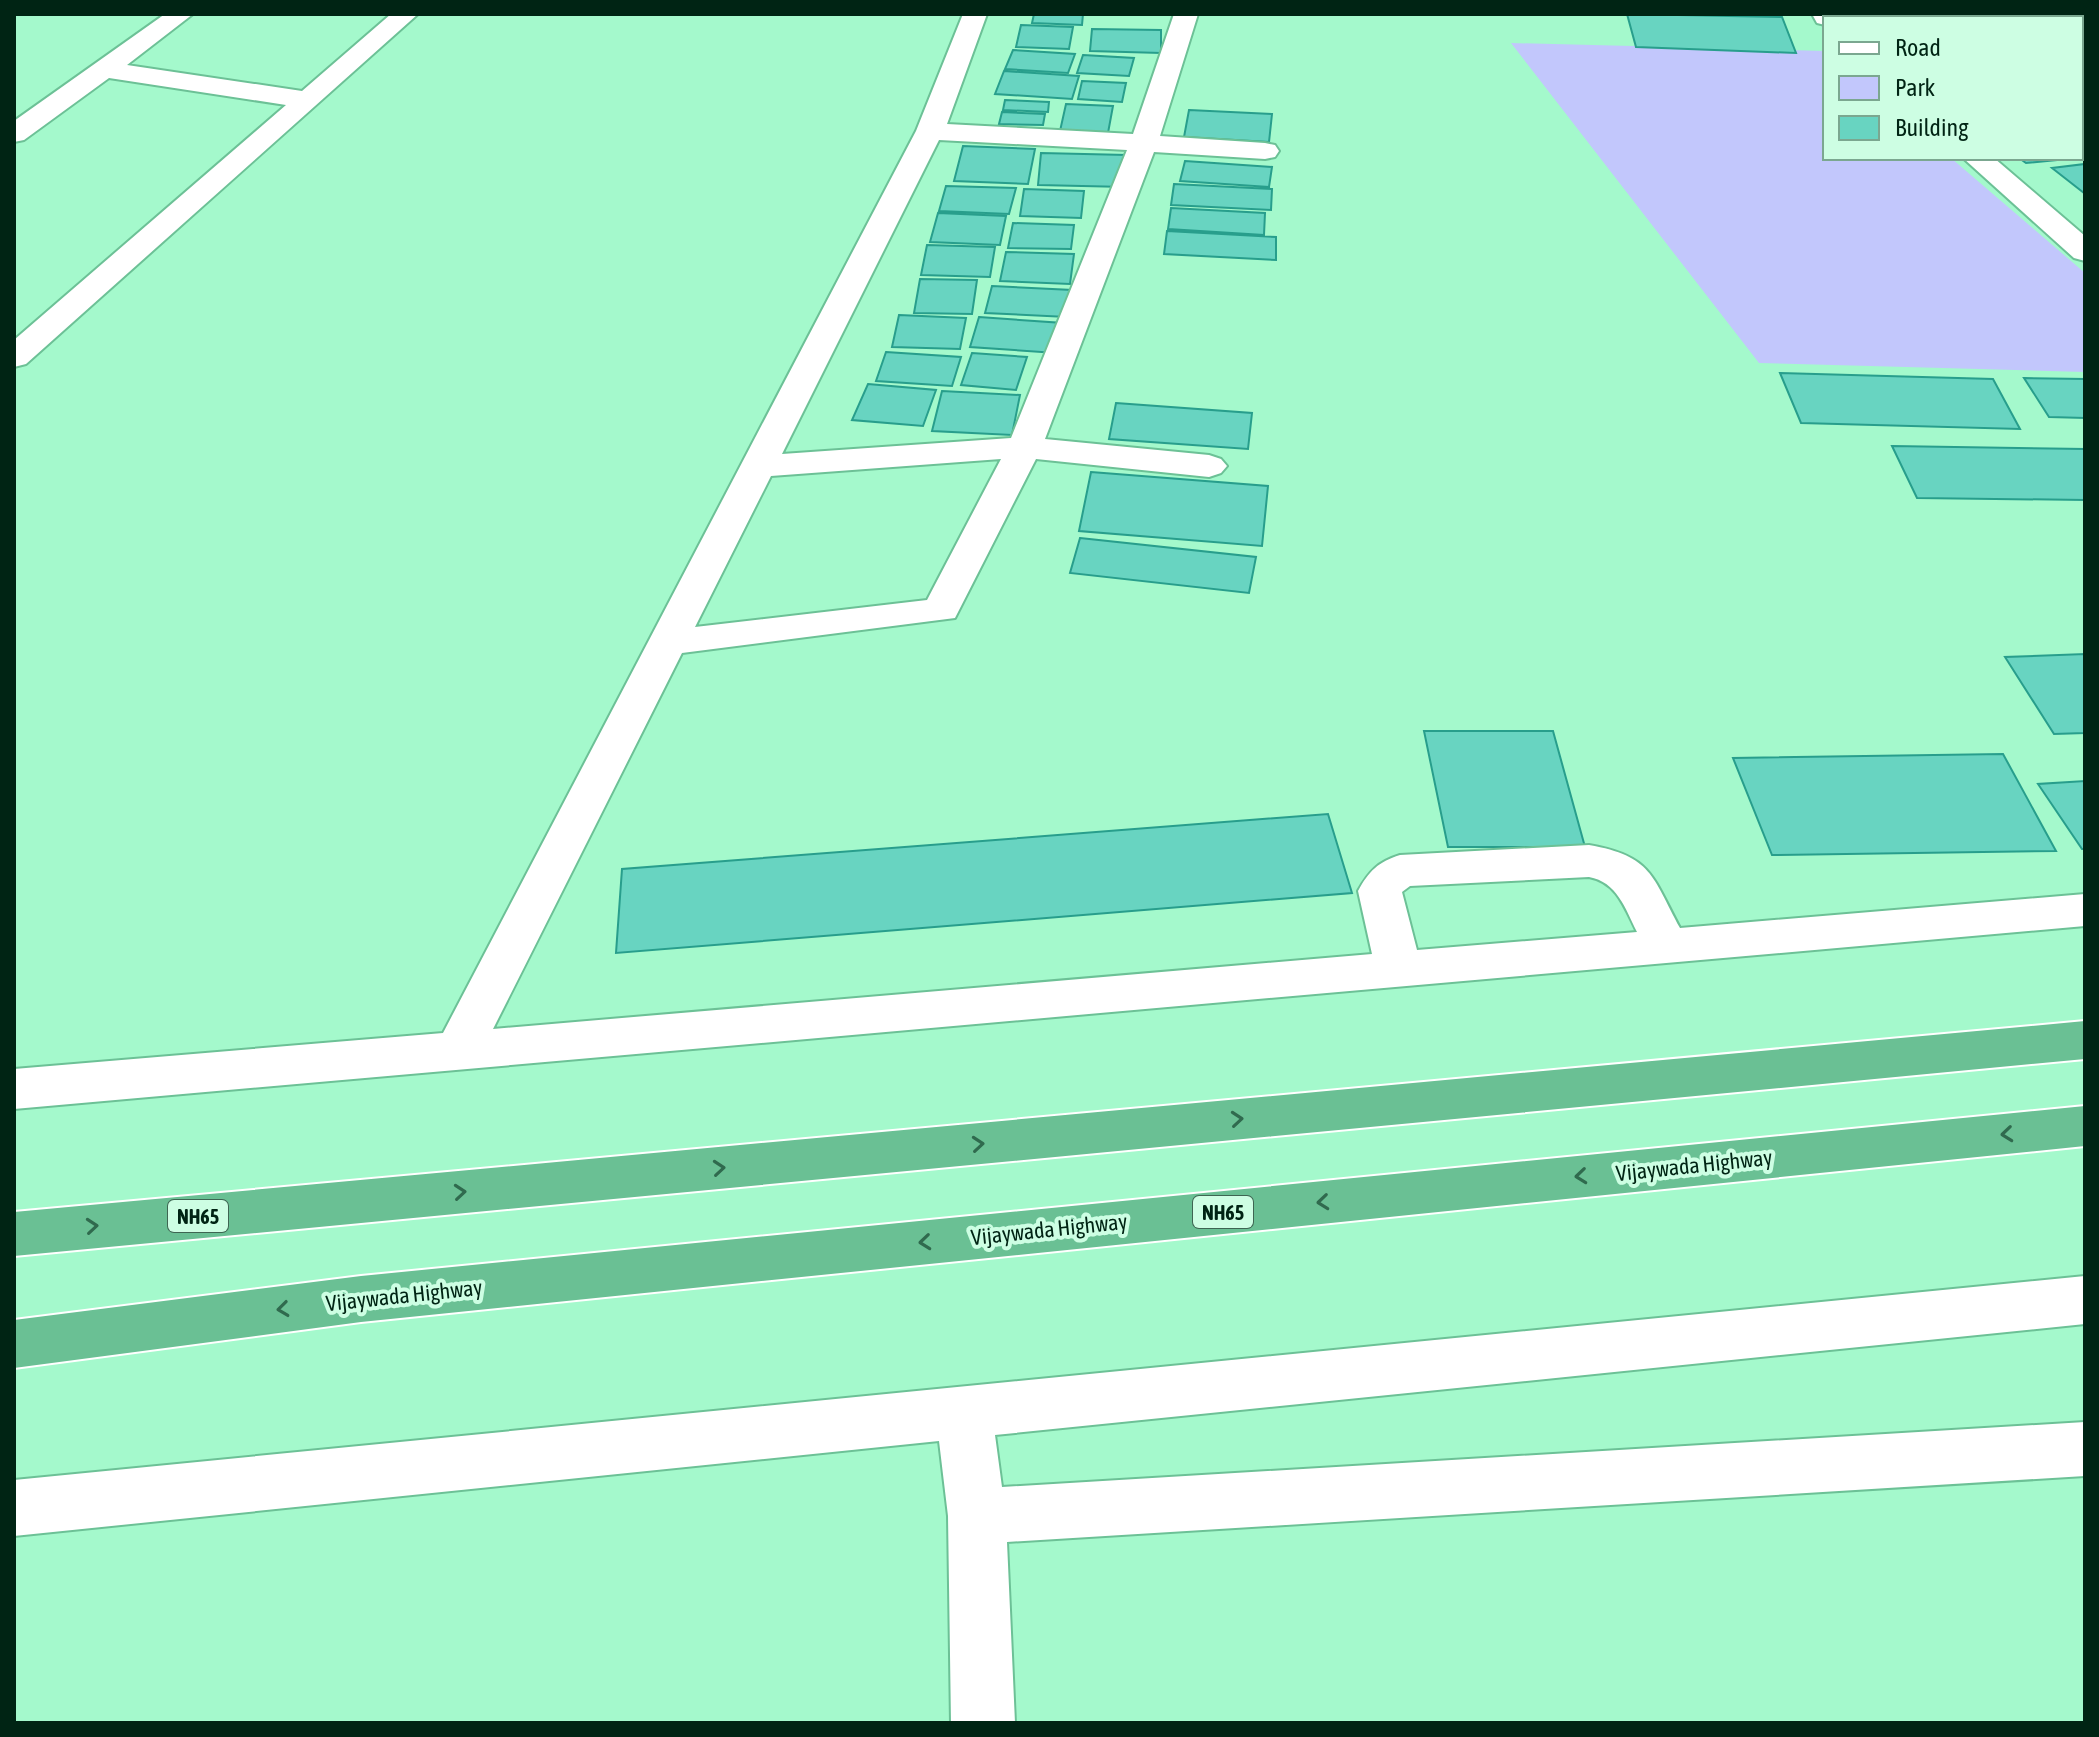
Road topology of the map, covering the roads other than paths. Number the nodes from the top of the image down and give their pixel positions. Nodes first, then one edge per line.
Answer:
1 (181, 14) edge
2 (406, 14) edge
3 (975, 14) edge
4 (1186, 14) edge
5 (102, 69) junction
6 (309, 100) junction
7 (930, 131) junction
8 (14, 134) edge
9 (1144, 143) junction
10 (1265, 151) dead end
11 (1979, 160) edge
12 (2085, 252) edge
13 (14, 357) edge
14 (1025, 447) junction
15 (759, 466) junction
16 (1209, 466) dead end
17 (668, 642) junction
18 (2085, 910) edge
19 (1667, 946) junction
20 (1398, 969) junction
21 (2085, 1040) edge
22 (459, 1048) junction
23 (14, 1089) edge
24 (2085, 1126) edge
25 (14, 1234) edge
26 (2085, 1300) edge
27 (14, 1344) edge
28 (964, 1412) junction
29 (2085, 1449) edge
30 (14, 1508) edge
31 (977, 1516) junction
32 (983, 1723) edge

1 - 5 street
2 - 6 street
3 - 7 street
4 - 9 street
5 - 6 street
5 - 8 street
6 - 13 street
7 - 9 street
7 - 15 street
9 - 10 street
9 - 14 street
11 - 12 street
14 - 15 street
14 - 16 street
14 - 17 street
15 - 17 street
17 - 22 street
18 - 19 street
19 - 20 street
19 - 20 street
20 - 22 street
25 -> 21 highway, NH65
22 - 23 street
24 -> 27 highway, Vijaywada Highway / NH65
26 - 28 street
28 - 30 street
28 - 31 street
29 - 31 street
31 - 32 street

